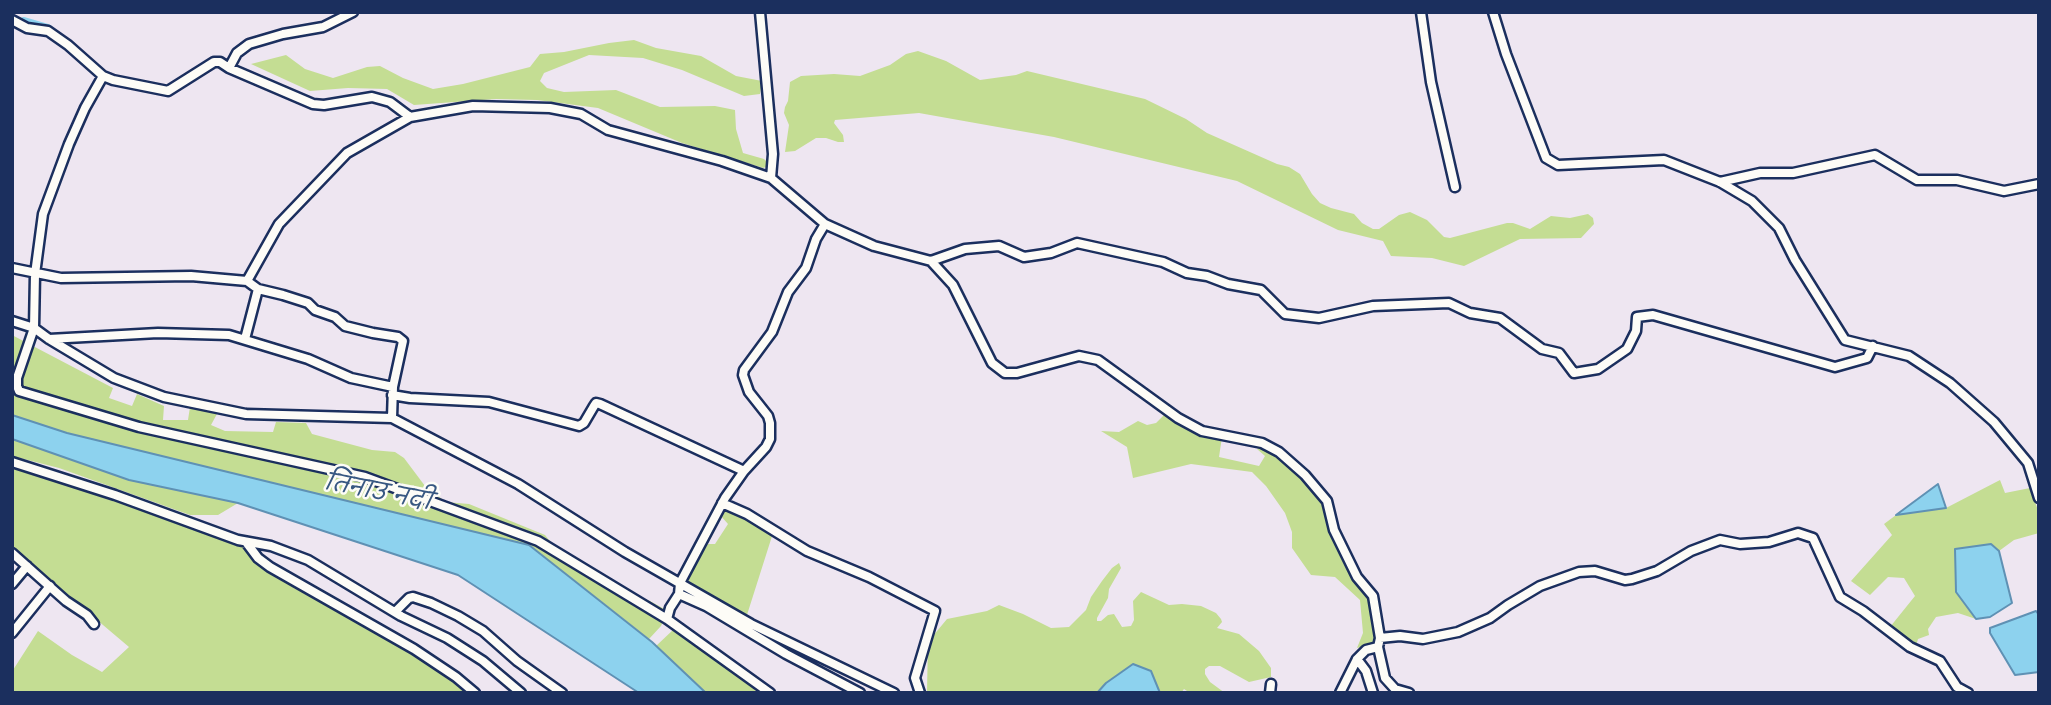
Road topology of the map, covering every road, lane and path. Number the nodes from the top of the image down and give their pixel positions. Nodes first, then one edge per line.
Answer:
1 (353, 12) edge
2 (761, 12) edge
3 (1421, 12) edge
4 (1493, 12) edge
5 (12, 20) edge
6 (229, 68) junction
7 (103, 76) junction
8 (410, 117) junction
9 (771, 178) junction
10 (1720, 182) junction
11 (2039, 184) edge
12 (1455, 187) dead end
13 (825, 224) junction
14 (931, 261) junction
15 (12, 268) edge
16 (35, 274) junction
17 (247, 281) junction
18 (258, 289) junction
19 (12, 321) edge
20 (34, 328) junction
21 (49, 339) junction
22 (244, 339) junction
23 (1873, 346) junction
24 (392, 391) junction
25 (392, 418) junction
26 (12, 462) edge
27 (744, 471) junction
28 (2039, 498) edge
29 (722, 503) junction
30 (246, 542) junction
31 (12, 553) edge
32 (27, 566) junction
33 (680, 583) junction
34 (12, 584) edge
35 (50, 586) junction
36 (678, 594) junction
37 (395, 612) junction
38 (667, 619) junction
39 (94, 624) dead end
40 (12, 633) edge
41 (1379, 643) junction
42 (1357, 659) junction
43 (475, 693) edge
44 (521, 693) edge
45 (562, 693) edge
46 (771, 693) edge
47 (860, 693) edge
48 (894, 693) edge
49 (920, 693) edge
50 (1340, 693) edge
51 (1373, 693) edge
52 (1409, 693) edge
53 (1968, 693) edge

1 - 6 street
2 - 9 street
3 - 12 street
4 - 10 street
5 - 7 street
6 - 7 street
6 - 8 street
7 - 16 street
8 - 9 street
8 - 17 street
9 - 13 street
10 - 11 street
10 - 23 street
13 - 14 street
13 - 27 street
14 - 23 street
14 - 41 street
15 - 16 street
16 - 17 street
16 - 20 street
17 - 18 street
18 - 22 street
18 - 24 street
19 - 20 street
20 - 21 street
20 - 38 street
21 - 22 street
21 - 25 street
22 - 24 street
23 - 28 street
24 - 25 street
24 - 27 street
25 - 33 street
26 - 30 street
27 - 29 street
29 - 33 street
29 - 49 street
30 - 37 street
30 - 43 street
31 - 32 street
32 - 34 street
32 - 35 street
33 - 36 street
33 - 48 street
35 - 39 street
35 - 40 street
36 - 38 street
36 - 47 street
37 - 44 street
37 - 45 street
38 - 46 street
41 - 42 street
41 - 52 street
41 - 53 street
42 - 50 street
42 - 51 street

